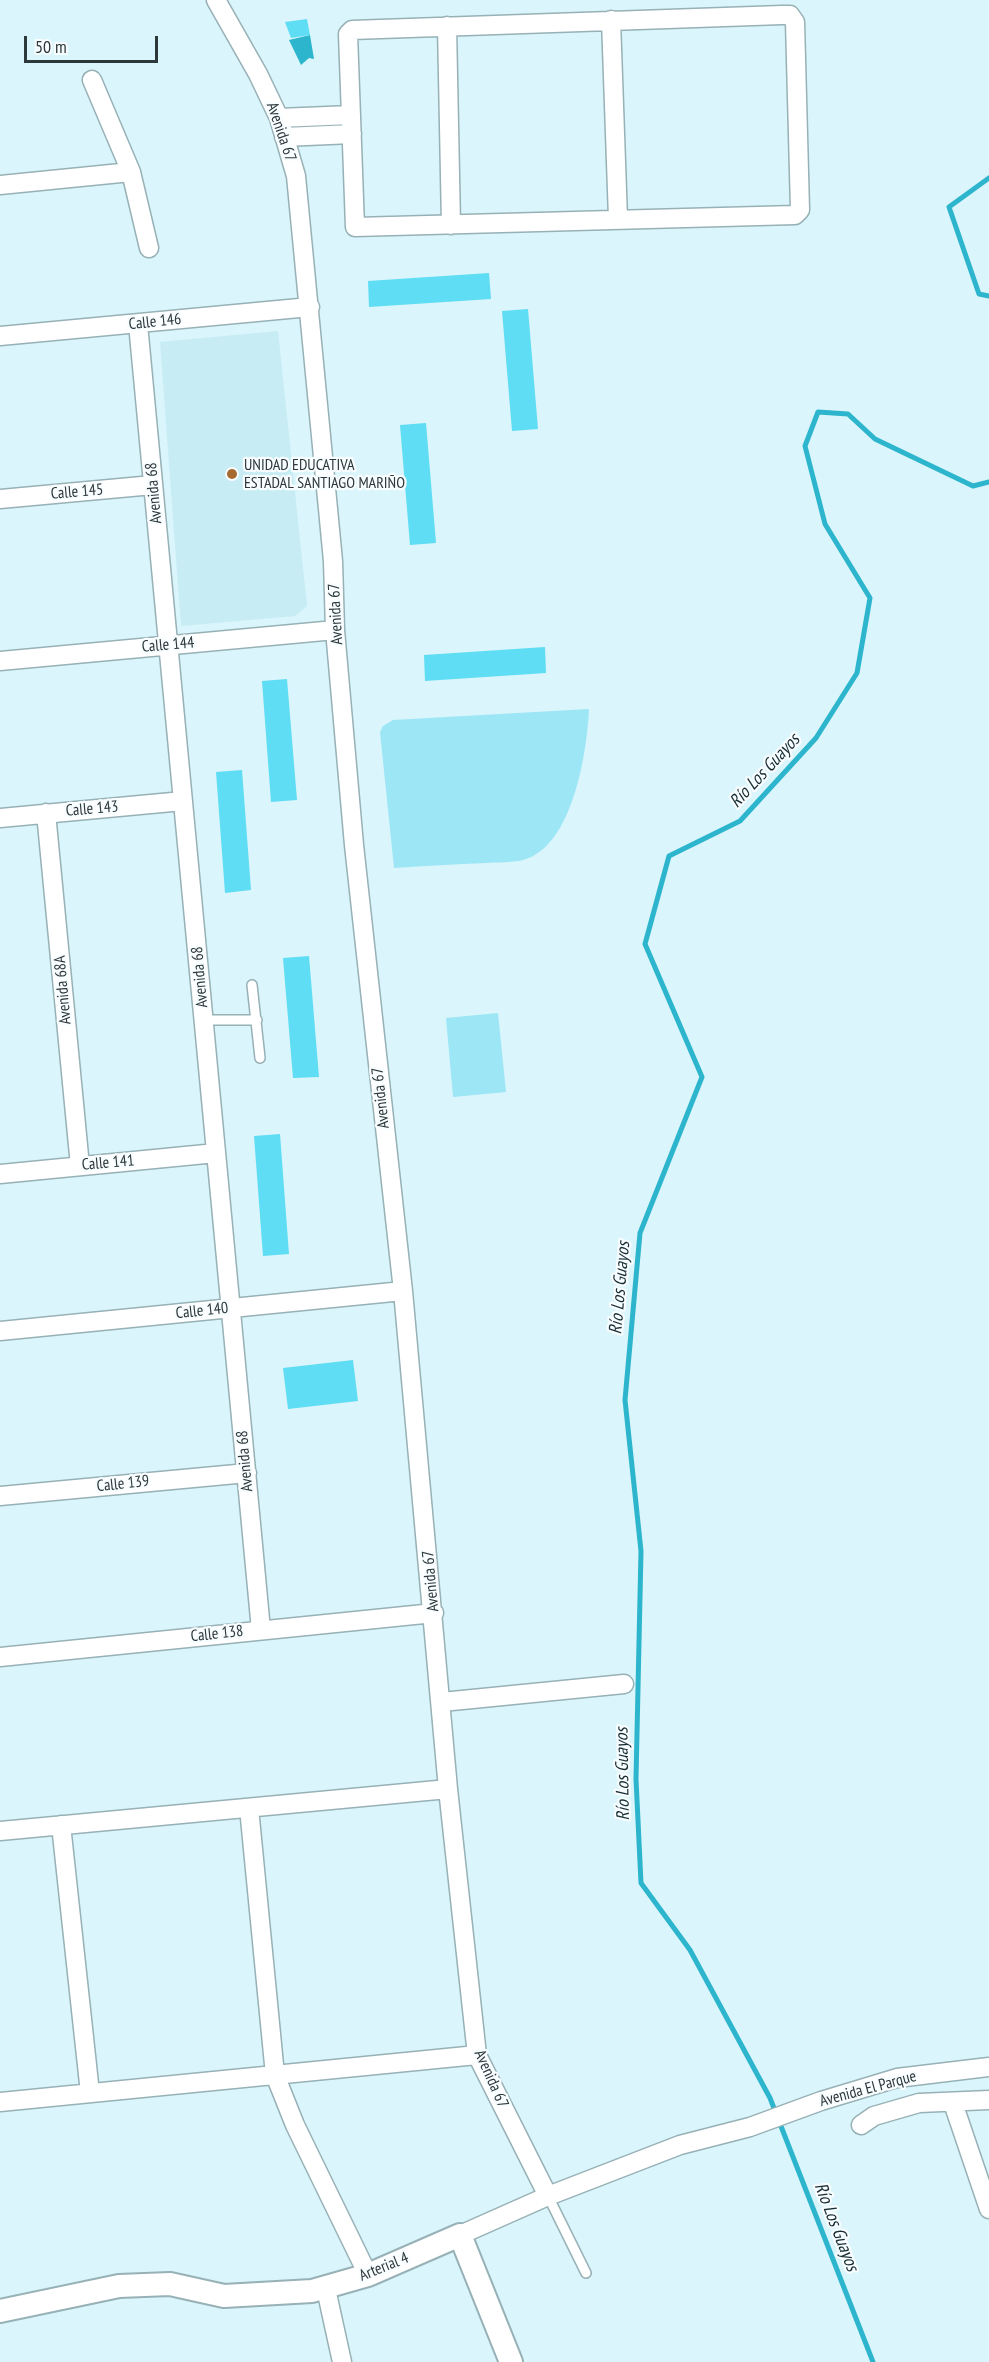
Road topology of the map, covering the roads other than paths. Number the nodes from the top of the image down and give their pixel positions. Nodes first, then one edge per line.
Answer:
1 (216, 0) edge
2 (611, 20) junction
3 (447, 26) junction
4 (92, 80) dead end
5 (351, 115) junction
6 (279, 118) junction
7 (352, 134) junction
8 (284, 137) junction
9 (131, 172) junction
10 (0, 185) edge
11 (618, 219) junction
12 (451, 225) junction
13 (149, 248) dead end
14 (310, 307) junction
15 (138, 324) junction
16 (0, 336) edge
17 (153, 485) junction
18 (0, 499) edge
19 (335, 630) junction
20 (168, 645) junction
21 (0, 661) edge
22 (183, 801) junction
23 (46, 813) junction
24 (0, 818) edge
25 (252, 985) dead end
26 (204, 1020) junction
27 (257, 1020) junction
28 (260, 1058) dead end
29 (216, 1153) junction
30 (80, 1166) junction
31 (0, 1174) edge
32 (403, 1291) junction
33 (231, 1308) junction
34 (0, 1331) edge
35 (247, 1473) junction
36 (0, 1496) edge
37 (434, 1613) junction
38 (261, 1630) junction
39 (0, 1657) edge
40 (624, 1684) dead end
41 (442, 1702) junction
42 (448, 1789) junction
43 (249, 1808) junction
44 (61, 1826) junction
45 (0, 1831) edge
46 (477, 2055) junction
47 (989, 2067) edge
48 (275, 2075) junction
49 (90, 2093) junction
50 (989, 2100) edge
51 (0, 2102) edge
52 (953, 2103) junction
53 (861, 2125) dead end
54 (750, 2127) joint
55 (548, 2196) junction
56 (989, 2209) edge
57 (460, 2235) junction
58 (586, 2273) dead end
59 (368, 2275) junction
60 (326, 2289) junction
61 (0, 2312) edge
62 (342, 2362) edge
63 (511, 2362) edge

1 - 6 street, Avenida 67
2 - 3 street
2 - 11 street
2 - 11 street
3 - 5 street
3 - 12 street
4 - 9 street
5 - 6 street
5 - 7 street
6 - 8 street, Avenida 67
7 - 8 street
7 - 12 street
8 - 14 street, Avenida 67
9 - 10 street
9 - 13 street
11 - 12 street
14 - 15 street, Calle 146
14 - 19 street, Avenida 67
15 - 16 street, Calle 146
15 - 17 street, Avenida 68
17 - 18 street, Calle 145
17 - 20 street, Avenida 68
19 - 20 street, Calle 144
19 - 32 street, Avenida 67
20 - 21 street, Calle 144
20 - 22 street, Avenida 68
22 - 23 street, Calle 143
22 - 26 street, Avenida 68
23 - 24 street, Calle 143
23 - 30 street, Avenida 68A
25 - 27 lane
26 - 27 lane
26 - 29 street, Avenida 68
27 - 28 lane
29 - 30 street, Calle 141
29 - 33 street, Avenida 68
30 - 31 street, Calle 141
32 - 33 street, Calle 140
32 - 37 street, Avenida 67
33 - 34 street, Calle 140
33 - 35 street, Avenida 68
35 - 36 street, Calle 139
35 - 38 street, Avenida 68
37 - 38 street, Calle 138
37 - 41 street, Avenida 67
38 - 39 street, Calle 138
40 - 41 street
41 - 42 street, Avenida 67
42 - 43 street
42 - 46 street, Avenida 67
43 - 44 street
43 - 48 street
44 - 45 street
44 - 49 street
46 - 48 street
46 - 55 street, Avenida 67
47 - 54 street, Avenida El Parque
48 - 49 street
48 - 59 street
49 - 51 street
50 - 52 street
52 - 53 street
52 - 56 street
54 - 55 street, Arterial 4
55 - 57 street, Arterial 4
55 - 58 lane
57 - 59 street, Arterial 4
57 - 63 street
59 - 60 street, Arterial 4
60 - 61 street, Arterial 4
60 - 62 street

